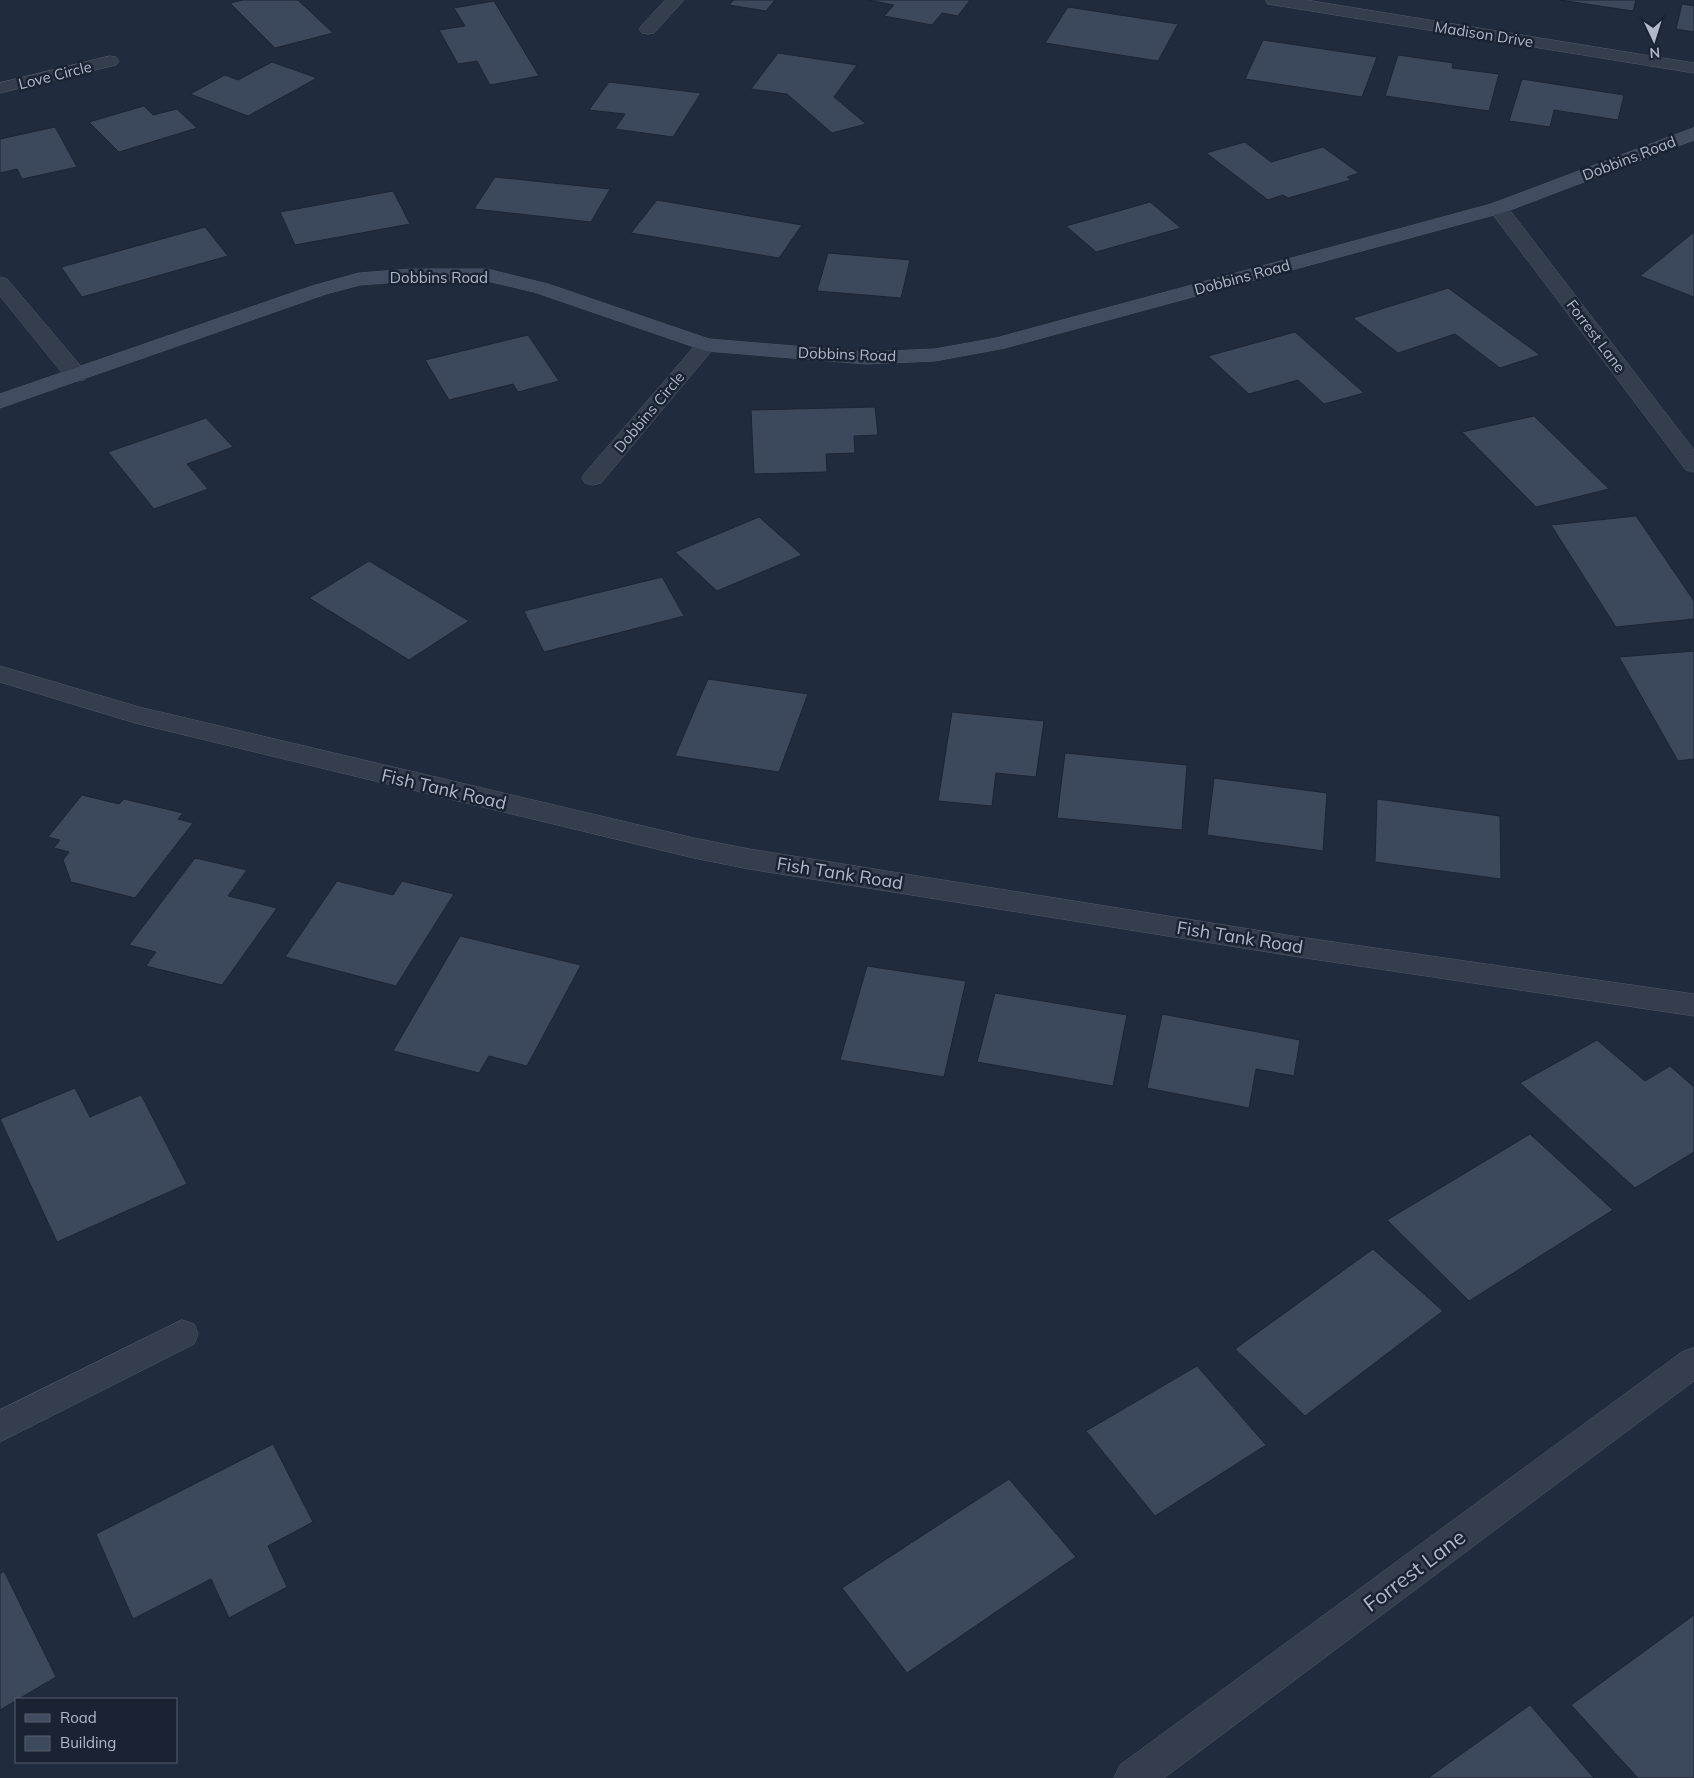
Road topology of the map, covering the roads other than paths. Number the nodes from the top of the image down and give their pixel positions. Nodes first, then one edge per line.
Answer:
1 (676, 0) edge
2 (1274, 0) edge
3 (648, 29) dead end
4 (110, 61) dead end
5 (1694, 68) edge
6 (0, 88) edge
7 (1694, 134) edge
8 (1498, 208) junction
9 (0, 283) edge
10 (706, 345) junction
11 (76, 375) junction
12 (0, 401) edge
13 (1694, 465) edge
14 (593, 478) dead end
15 (0, 674) edge
16 (1694, 1005) edge
17 (182, 1334) dead end
18 (1694, 1362) edge
19 (0, 1427) edge
20 (1133, 1778) edge

1 - 3 street
2 - 5 street, Madison Drive
4 - 6 street, Love Circle
7 - 8 street, Dobbins Road
8 - 10 street, Dobbins Road
8 - 13 street, Forrest Lane
9 - 11 street
10 - 11 street, Dobbins Road
10 - 14 street, Dobbins Circle
11 - 12 street, Dobbins Road
15 - 16 street, Fish Tank Road
17 - 19 street
18 - 20 street, Forrest Lane

